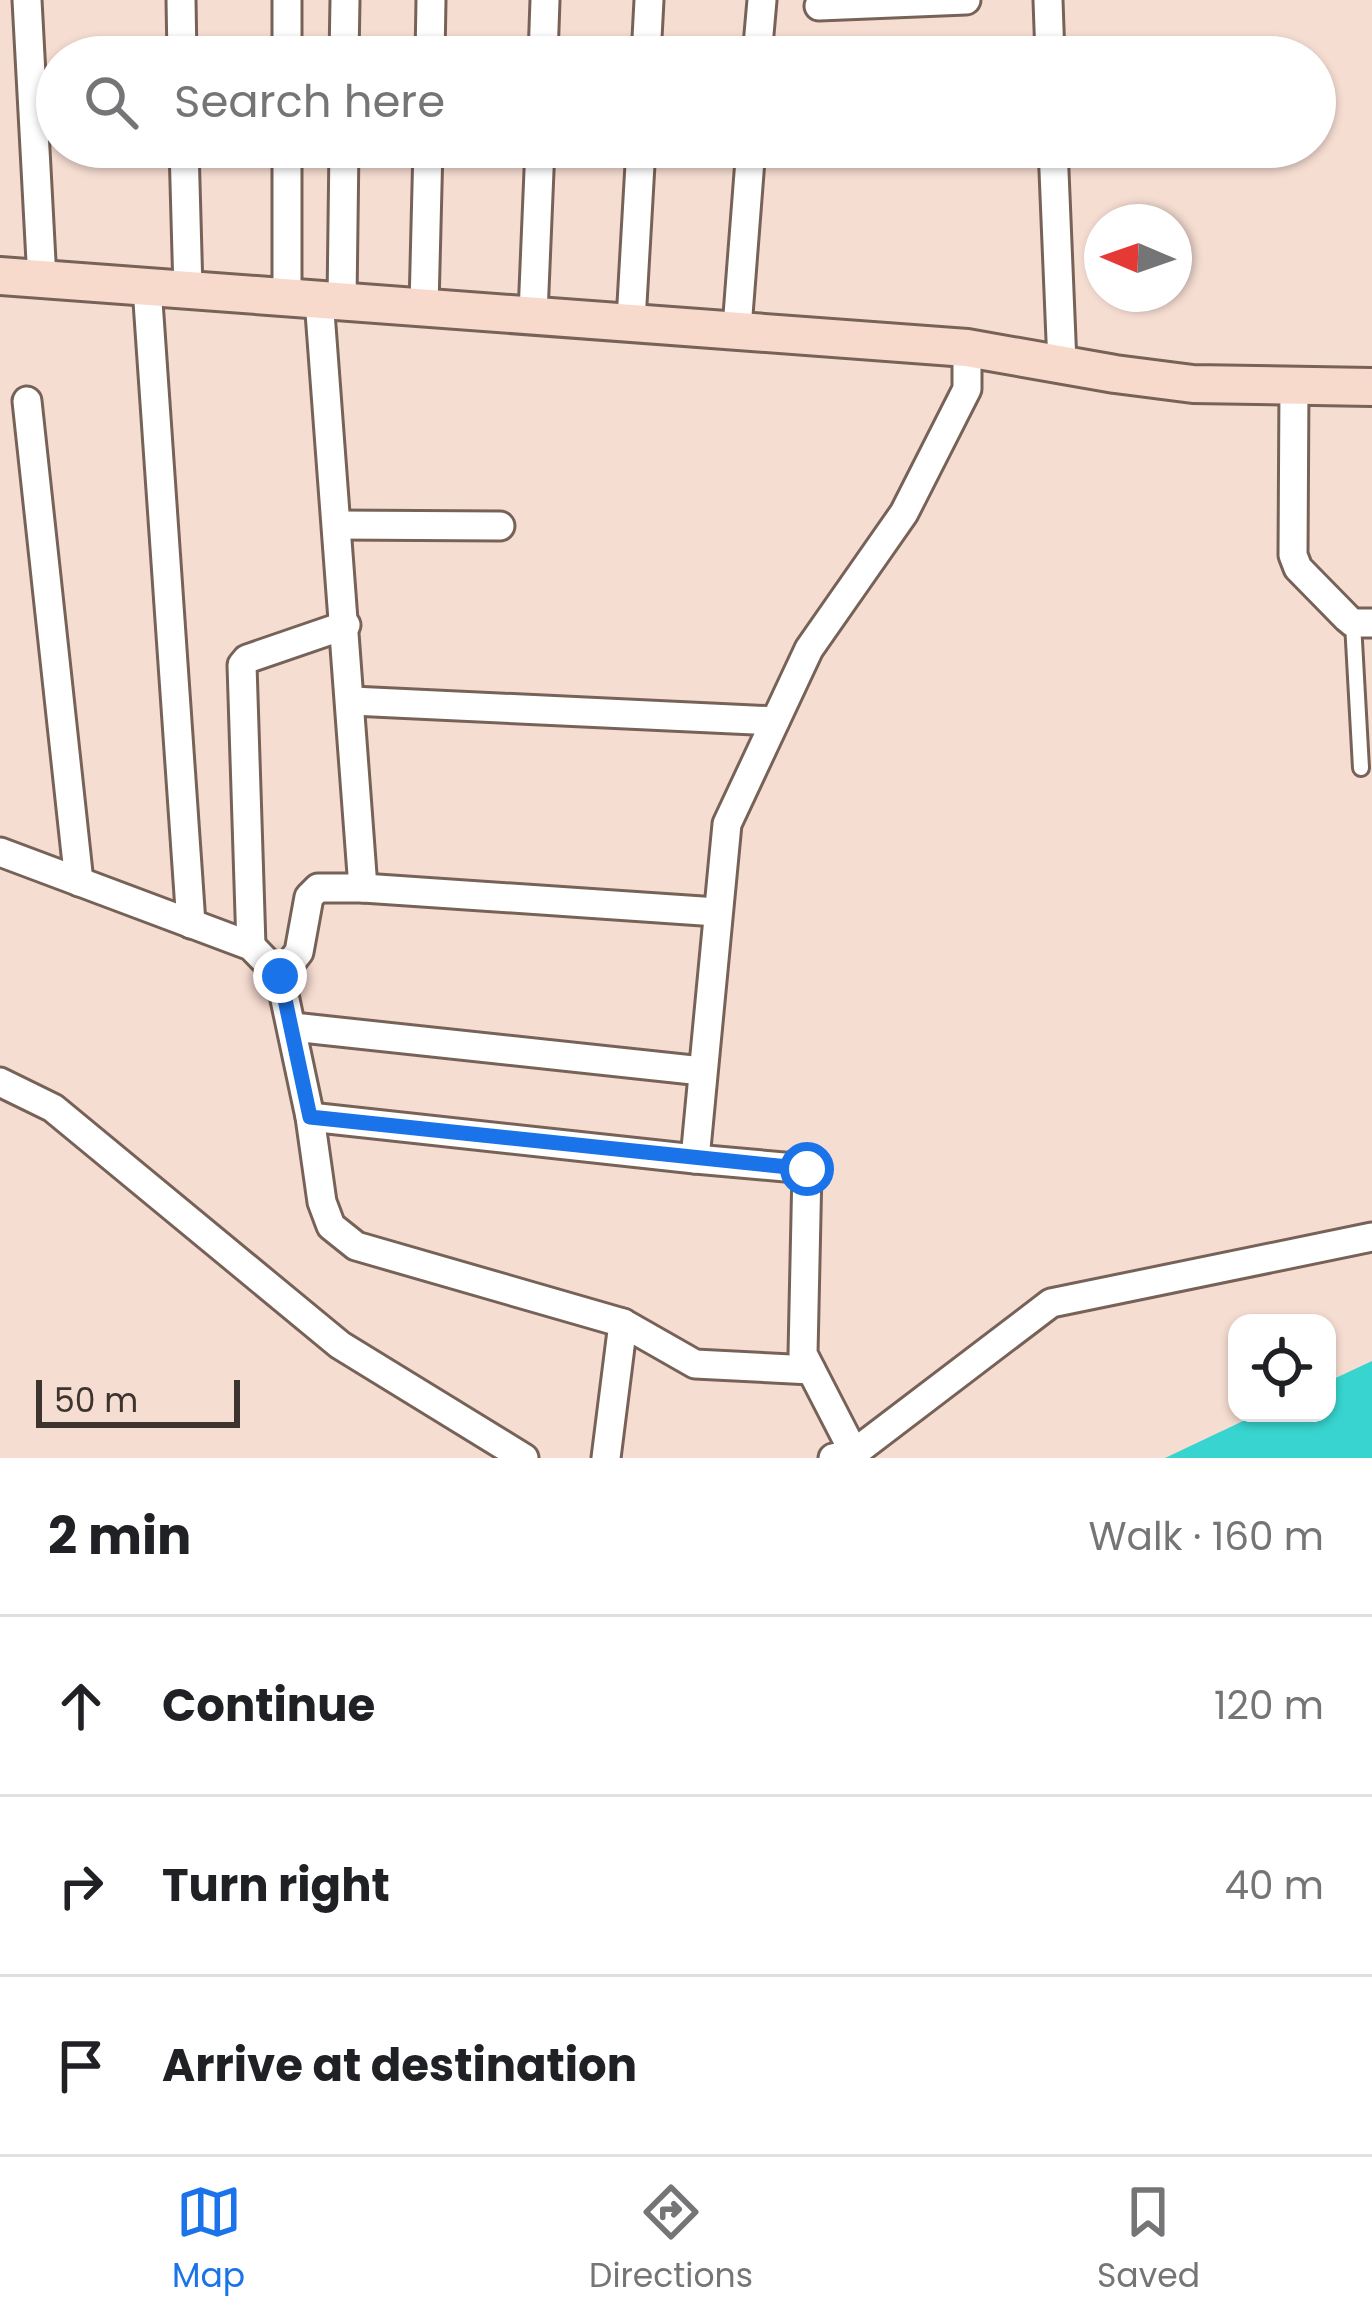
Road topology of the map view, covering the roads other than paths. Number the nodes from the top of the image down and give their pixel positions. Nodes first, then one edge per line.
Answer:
1 (27, 0) edge
2 (181, 0) edge
3 (286, 0) edge
4 (345, 0) edge
5 (431, 0) edge
6 (545, 0) edge
7 (649, 0) edge
8 (761, 0) edge
9 (966, 0) edge
10 (1048, 0) edge
11 (819, 6) dead end
12 (182, 36) edge
13 (286, 36) edge
14 (344, 36) edge
15 (430, 36) edge
16 (544, 36) edge
17 (647, 36) edge
18 (758, 36) edge
19 (1049, 36) edge
20 (185, 168) edge
21 (290, 168) edge
22 (340, 168) edge
23 (427, 168) edge
24 (538, 168) edge
25 (639, 168) edge
26 (749, 168) edge
27 (1054, 168) edge
28 (0, 276) edge
29 (42, 280) junction
30 (147, 287) junction
31 (188, 290) junction
32 (316, 299) junction
33 (424, 306) junction
34 (533, 314) junction
35 (631, 321) junction
36 (737, 328) junction
37 (968, 348) junction
38 (1062, 364) junction
39 (1294, 387) junction
40 (1372, 387) edge
41 (27, 401) dead end
42 (338, 525) junction
43 (500, 526) dead end
44 (1362, 623) edge
45 (346, 625) junction
46 (352, 701) junction
47 (775, 721) junction
48 (1361, 768) dead end
49 (0, 852) edge
50 (80, 882) junction
51 (363, 888) junction
52 (717, 912) junction
53 (191, 924) junction
54 (251, 946) junction
55 (280, 976) junction
56 (293, 1027) junction
57 (702, 1071) junction
58 (0, 1082) edge
59 (310, 1117) junction
60 (695, 1159) junction
61 (1372, 1237) edge
62 (622, 1323) junction
63 (811, 1370) junction
64 (843, 1456) edge
65 (524, 1458) edge
66 (606, 1458) edge

1 - 29 street
2 - 12 street
3 - 13 street
4 - 14 street
5 - 15 street
6 - 16 street
7 - 17 street
8 - 18 street
9 - 11 street
10 - 19 street
20 - 31 street
21 - 32 street
22 - 32 street
23 - 33 street
24 - 34 street
25 - 35 street
26 - 36 street
27 - 38 street
28 - 29 street
29 - 30 street
30 - 31 street
30 - 53 street
31 - 32 street
32 - 33 street
32 - 42 street
33 - 34 street
34 - 35 street
35 - 36 street
36 - 37 street
37 - 38 street
37 - 47 street
38 - 39 street
39 - 40 street
39 - 44 street
41 - 50 street
42 - 43 street
42 - 45 street
44 - 48 lane
45 - 46 street
45 - 54 street
46 - 47 street
46 - 51 street
47 - 52 street
49 - 50 street
50 - 53 street
51 - 52 street
51 - 55 street
52 - 57 street
53 - 54 street
54 - 55 street
55 - 56 street
56 - 57 street
56 - 59 street
57 - 60 street
58 - 65 street
59 - 60 street
59 - 62 street
60 - 63 street
61 - 64 street
62 - 63 street
62 - 66 street
63 - 64 street

